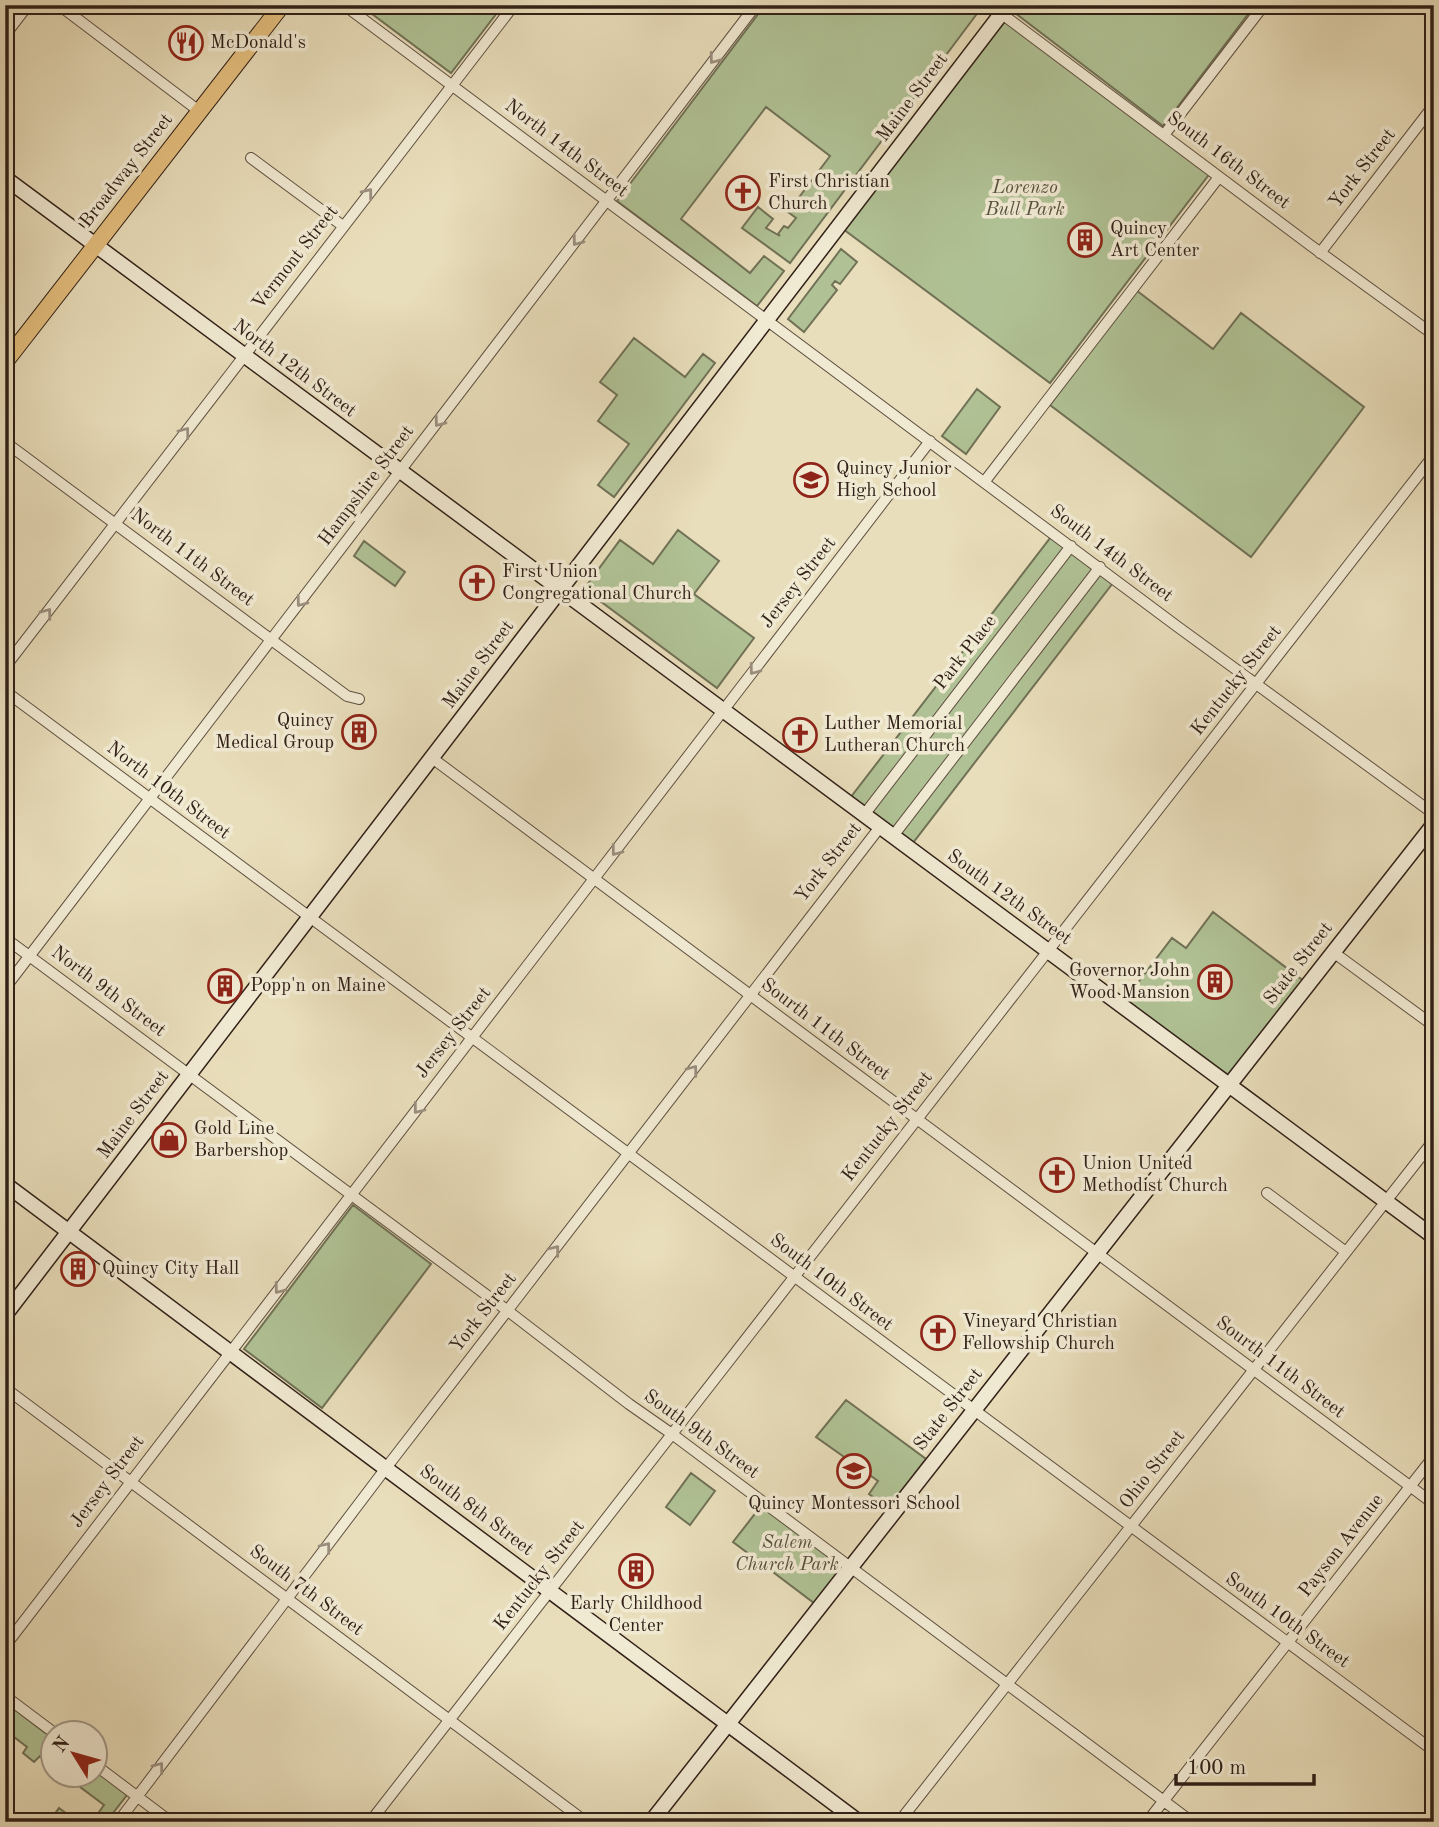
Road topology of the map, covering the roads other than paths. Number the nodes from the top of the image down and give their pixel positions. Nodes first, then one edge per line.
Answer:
1 (29, 5) edge
2 (59, 5) edge
3 (282, 5) edge
4 (344, 5) edge
5 (514, 5) edge
6 (756, 5) edge
7 (1264, 5) edge
8 (1000, 8) edge
9 (5, 34) edge
10 (452, 86) junction
11 (1434, 105) edge
12 (199, 111) junction
13 (1164, 135) junction
14 (251, 158) dead end
15 (1219, 177) junction
16 (5, 178) edge
17 (607, 202) junction
18 (343, 226) junction
19 (96, 247) junction
20 (1320, 253) junction
21 (767, 320) junction
22 (1434, 335) edge
23 (243, 356) junction
24 (5, 362) edge
25 (930, 441) junction
26 (5, 442) edge
27 (1434, 456) edge
28 (400, 472) junction
29 (985, 481) junction
30 (116, 523) junction
31 (1071, 545) junction
32 (1100, 567) junction
33 (560, 590) junction
34 (272, 640) junction
35 (5, 667) edge
36 (1256, 684) junction
37 (5, 691) edge
38 (359, 699) dead end
39 (723, 711) junction
40 (432, 758) junction
41 (150, 799) junction
42 (1434, 814) edge
43 (864, 815) junction
44 (1434, 824) edge
45 (880, 827) junction
46 (892, 836) junction
47 (594, 879) junction
48 (310, 917) junction
49 (5, 938) edge
50 (1048, 951) junction
51 (1333, 952) junction
52 (30, 956) junction
53 (5, 988) edge
54 (750, 995) junction
55 (1434, 1026) edge
56 (472, 1038) junction
57 (189, 1075) junction
58 (1229, 1085) junction
59 (916, 1119) junction
60 (1434, 1140) edge
61 (628, 1154) junction
62 (5, 1184) edge
63 (1267, 1193) dead end
64 (351, 1196) junction
65 (1385, 1202) junction
66 (69, 1231) junction
67 (1434, 1237) edge
68 (1346, 1252) junction
69 (1097, 1253) junction
70 (794, 1277) junction
71 (508, 1311) junction
72 (5, 1315) edge
73 (231, 1352) junction
74 (1253, 1370) junction
75 (5, 1388) edge
76 (974, 1410) junction
77 (672, 1434) junction
78 (1434, 1457) edge
79 (386, 1468) junction
80 (130, 1482) junction
81 (1410, 1487) junction
82 (1434, 1504) edge
83 (1130, 1527) junction
84 (851, 1567) junction
85 (550, 1590) junction
86 (287, 1598) junction
87 (1288, 1643) junction
88 (5, 1646) edge
89 (1007, 1684) junction
90 (5, 1696) edge
91 (38, 1721) edge
92 (450, 1721) junction
93 (728, 1724) junction
94 (1434, 1751) edge
95 (108, 1775) edge
96 (137, 1797) junction
97 (1164, 1801) junction
98 (118, 1822) edge
99 (171, 1822) edge
100 (370, 1822) edge
101 (586, 1822) edge
102 (651, 1822) edge
103 (859, 1822) edge
104 (899, 1822) edge
105 (1147, 1822) edge
106 (1192, 1822) edge

1 - 9 street
2 - 12 street
3 - 12 main road, Broadway Street
4 - 10 street, North 14th Street
5 - 10 street, Vermont Street
6 -> 17 street, Hampshire Street
7 - 13 street
8 - 13 street, South 16th Street
8 - 21 street, Maine Street
10 - 17 street, North 14th Street
18 -> 10 street, Vermont Street
11 - 20 street, York Street
12 - 19 main road, Broadway Street
13 - 15 street, South 16th Street
14 - 18 street
15 - 20 street, South 16th Street
15 - 29 street
16 - 19 street, North 12th Street
17 - 21 street, North 14th Street
17 -> 28 street, Hampshire Street
18 - 23 street, Vermont Street
19 - 23 street, North 12th Street
19 - 24 main road, Broadway Street
20 - 22 street, South 16th Street
21 - 25 street, South 14th Street
21 - 33 street, Maine Street
23 - 28 street, North 12th Street
30 -> 23 street, Vermont Street
25 - 29 street, South 14th Street
25 -> 39 street, Jersey Street
26 - 30 street, North 11th Street
27 - 36 street, Kentucky Street
28 - 33 street, North 12th Street
28 -> 34 street, Hampshire Street
29 - 31 street, South 14th Street
30 - 34 street, North 11th Street
35 -> 30 street, Vermont Street
31 - 32 street, South 14th Street
31 - 43 street, Park Place
32 - 36 street, South 14th Street
32 - 46 street
33 - 39 street, South 12th Street
33 - 40 street, Maine Street
34 - 38 street, North 11th Street
34 - 41 street, Hampshire Street
36 - 42 street, South 14th Street
36 - 50 street, Kentucky Street
37 - 41 street, North 10th Street
39 - 43 street, South 12th Street
39 -> 47 street, Jersey Street
40 - 47 street, Sourth 11th Street
40 - 48 street, Maine Street
41 - 48 street, North 10th Street
41 - 52 street, Hampshire Street
43 - 45 street, South 12th Street
44 - 51 street, State Street
45 - 46 street, South 12th Street
45 - 54 street, York Street
46 - 50 street, South 12th Street
47 - 54 street, Sourth 11th Street
47 - 56 street, Jersey Street
48 - 56 street, South 10th Street
48 - 57 street, Maine Street
49 - 52 street, North 9th Street
50 - 58 street, South 12th Street
50 - 59 street, Kentucky Street
51 - 55 street
51 - 58 street, State Street
52 - 53 street, Hampshire Street
52 - 57 street, North 9th Street
54 - 59 street, Sourth 11th Street
61 -> 54 street, York Street
56 - 61 street, South 10th Street
56 -> 64 street, Jersey Street
57 - 64 street, South 9th Street
57 - 66 street, Maine Street
58 - 65 street, South 12th Street
58 - 69 street, State Street
59 - 69 street, Sourth 11th Street
59 - 70 street, Kentucky Street
60 - 65 street, Ohio Street
61 - 70 street, South 10th Street
71 -> 61 street, York Street
62 - 66 street, South 8th Street
63 - 68 street
64 - 71 street, South 9th Street
64 -> 73 street, Jersey Street
65 - 67 street, South 12th Street
65 - 68 street, Ohio Street
66 - 72 street, Maine Street
66 - 73 street, South 8th Street
68 - 74 street, Ohio Street
69 - 74 street, Sourth 11th Street
69 - 76 street, State Street
70 - 76 street, South 10th Street
70 - 77 street, Kentucky Street
71 - 77 street, South 9th Street
71 - 79 street, York Street
73 - 79 street, South 8th Street
73 - 80 street, Jersey Street
74 - 81 street, Sourth 11th Street
74 - 83 street, Ohio Street
75 - 80 street, South 7th Street
76 - 83 street, South 10th Street
76 - 84 street, State Street
77 - 84 street, South 9th Street
77 - 85 street, Kentucky Street
78 - 81 street, Payson Avenue
79 - 85 street, South 8th Street
86 -> 79 street, York Street
80 - 86 street, South 7th Street
80 - 88 street, Jersey Street
81 - 82 street, Sourth 11th Street
81 - 87 street, Payson Avenue
83 - 87 street, South 10th Street
83 - 89 street, Ohio Street
84 - 89 street, South 9th Street
84 - 93 street, State Street
85 - 92 street, Kentucky Street
85 - 93 street, South 8th Street
86 - 92 street, South 7th Street
96 -> 86 street, York Street
87 - 94 street, South 10th Street
87 - 97 street, Payson Avenue
89 - 97 street, South 9th Street
89 - 104 street, Ohio Street
90 - 91 street
92 - 100 street, Kentucky Street
92 - 101 street, South 7th Street
93 - 102 street, State Street
93 - 103 street, South 8th Street
95 - 96 street
96 - 98 street, York Street
96 - 99 street
97 - 105 street, Payson Avenue
97 - 106 street, South 9th Street

